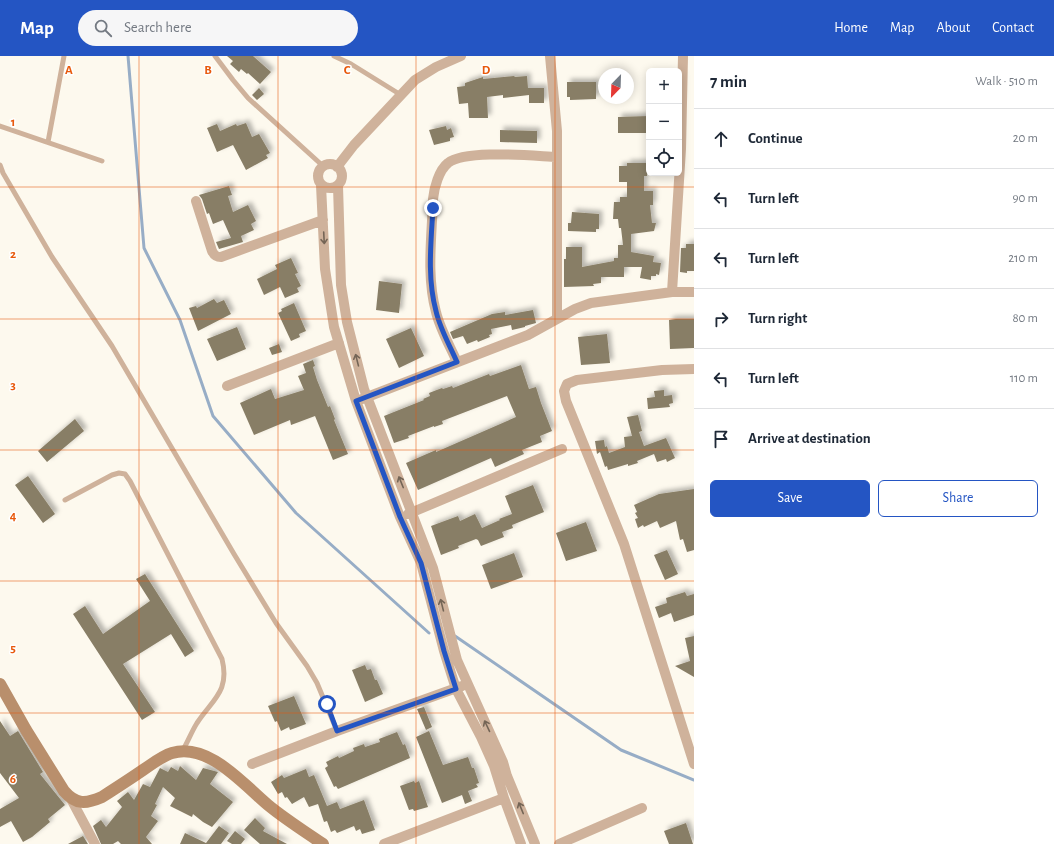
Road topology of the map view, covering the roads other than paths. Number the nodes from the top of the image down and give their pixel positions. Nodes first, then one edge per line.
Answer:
1 (64, 56) edge
2 (215, 56) edge
3 (334, 56) edge
4 (460, 56) edge
5 (550, 56) edge
6 (683, 56) edge
7 (401, 95) junction
8 (0, 126) edge
9 (48, 142) junction
10 (557, 157) junction
11 (102, 161) dead end
12 (0, 165) edge
13 (323, 166) junction
14 (337, 166) junction
15 (321, 185) junction
16 (338, 186) junction
17 (196, 201) dead end
18 (323, 220) junction
19 (672, 292) junction
20 (694, 292) edge
21 (557, 320) junction
22 (339, 343) junction
23 (457, 362) junction
24 (694, 369) edge
25 (227, 386) dead end
26 (368, 397) junction
27 (356, 401) junction
28 (562, 449) dead end
29 (65, 500) dead end
30 (412, 512) junction
31 (400, 517) junction
32 (0, 684) edge
33 (468, 684) junction
34 (456, 689) junction
35 (337, 731) junction
36 (182, 751) junction
37 (252, 764) dead end
38 (694, 764) edge
39 (504, 798) junction
40 (71, 799) junction
41 (642, 808) dead end
42 (95, 844) edge
43 (323, 844) edge
44 (384, 844) edge
45 (521, 844) edge
46 (535, 844) edge
47 (559, 844) edge

1 - 9 lane
2 - 13 lane
3 - 7 lane
4 - 7 street
5 - 10 street
6 - 19 street
7 - 14 street
8 - 9 lane
9 - 11 lane
10 - 21 street
10 - 23 street
12 - 35 lane
13 - 14 street
13 - 15 street
14 - 16 street
15 - 16 street
15 - 18 street
26 -> 16 street
17 - 18 street
18 -> 22 street
19 - 20 street
19 - 21 street
21 - 23 street
22 - 25 street
22 - 27 street
23 - 26 street
24 - 38 street
26 - 27 street
30 -> 26 street
27 - 31 street
28 - 30 street
29 - 36 lane
30 - 31 street
33 -> 30 street
31 - 34 street
32 - 40 street
33 - 34 street
46 -> 33 street
34 - 35 street
34 - 39 street
35 - 37 street
36 - 40 street
36 - 43 street
39 - 44 street
39 - 45 street
40 - 42 street
41 - 47 street

